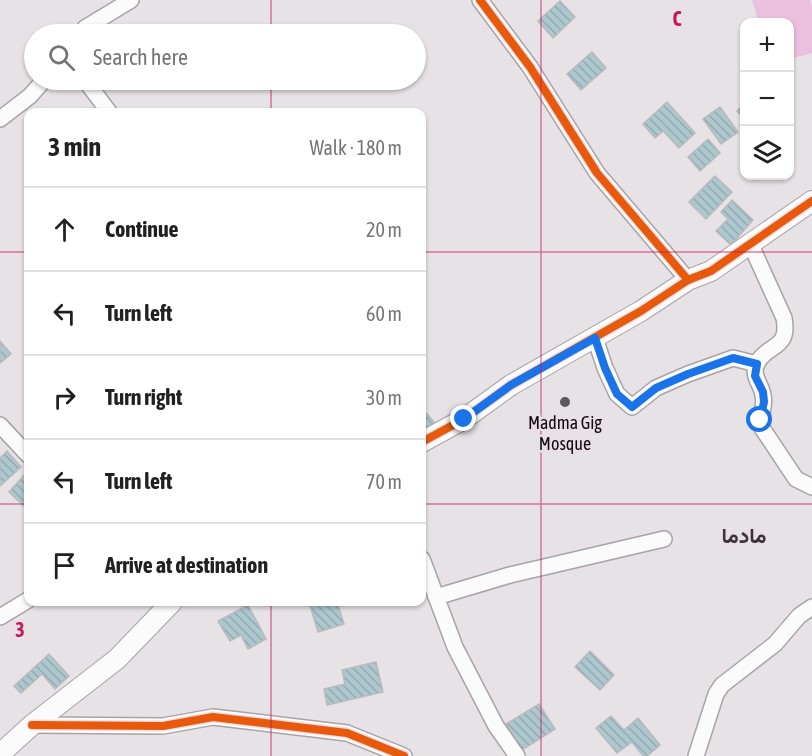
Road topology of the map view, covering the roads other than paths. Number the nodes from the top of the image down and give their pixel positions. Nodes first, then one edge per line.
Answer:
1 (131, 0) edge
2 (480, 0) edge
3 (92, 24) edge
4 (35, 90) edge
5 (92, 90) edge
6 (106, 108) edge
7 (0, 119) edge
8 (812, 201) edge
9 (750, 243) junction
10 (688, 280) junction
11 (595, 338) junction
12 (757, 364) junction
13 (0, 425) edge
14 (426, 439) edge
15 (24, 451) edge
16 (812, 486) edge
17 (664, 539) dead end
18 (426, 570) edge
19 (436, 597) junction
20 (24, 602) edge
21 (168, 606) edge
22 (812, 607) edge
23 (0, 617) edge
24 (32, 725) junction
25 (0, 754) edge
26 (404, 756) edge
27 (517, 756) edge
28 (696, 756) edge

1 - 3 street
2 - 10 street
4 - 7 street
5 - 6 street
8 - 9 street
9 - 10 street
9 - 12 street
10 - 11 street
11 - 12 street
11 - 14 street
12 - 16 street
13 - 15 street
17 - 19 street
18 - 19 street
19 - 27 street
20 - 23 street
21 - 24 street
22 - 28 street
24 - 25 street
24 - 26 street

